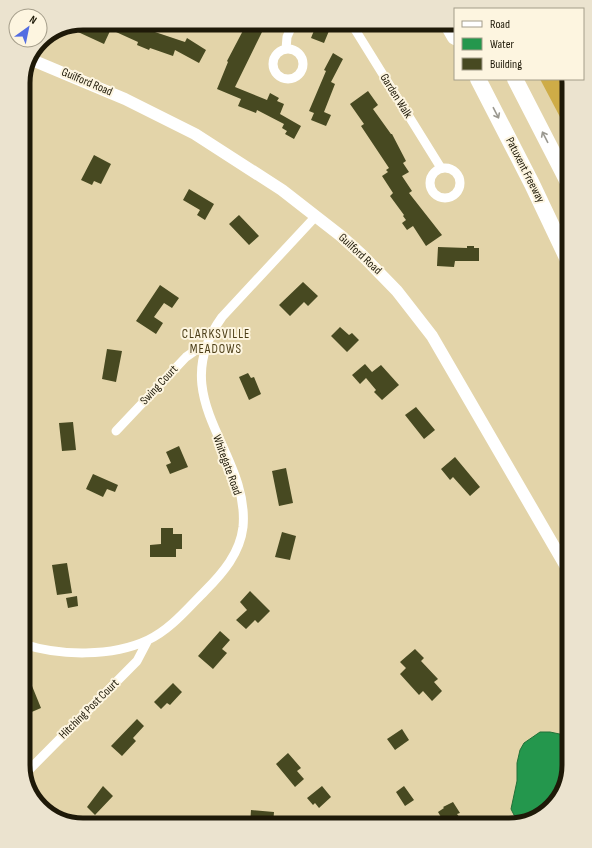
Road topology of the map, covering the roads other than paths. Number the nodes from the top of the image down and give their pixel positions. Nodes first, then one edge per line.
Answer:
1 (290, 30) edge
2 (355, 30) edge
3 (286, 49) dead end
4 (35, 61) edge
5 (479, 80) edge
6 (516, 80) edge
7 (441, 168) dead end
8 (562, 170) edge
9 (316, 216) junction
10 (562, 247) edge
11 (206, 346) junction
12 (116, 431) dead end
13 (562, 560) edge
14 (148, 640) junction
15 (30, 646) edge
16 (30, 770) edge

1 - 3 street
2 - 7 street, Garden Walk
4 - 9 main road, Guilford Road
5 -> 10 highway, Patuxent Freeway
8 -> 6 highway
9 - 11 street, Whitegate Road
9 - 13 main road, Guilford Road
11 - 12 street, Swing Court
11 - 14 street, Whitegate Road
14 - 15 street, Whitegate Road
14 - 16 street, Hitching Post Court

